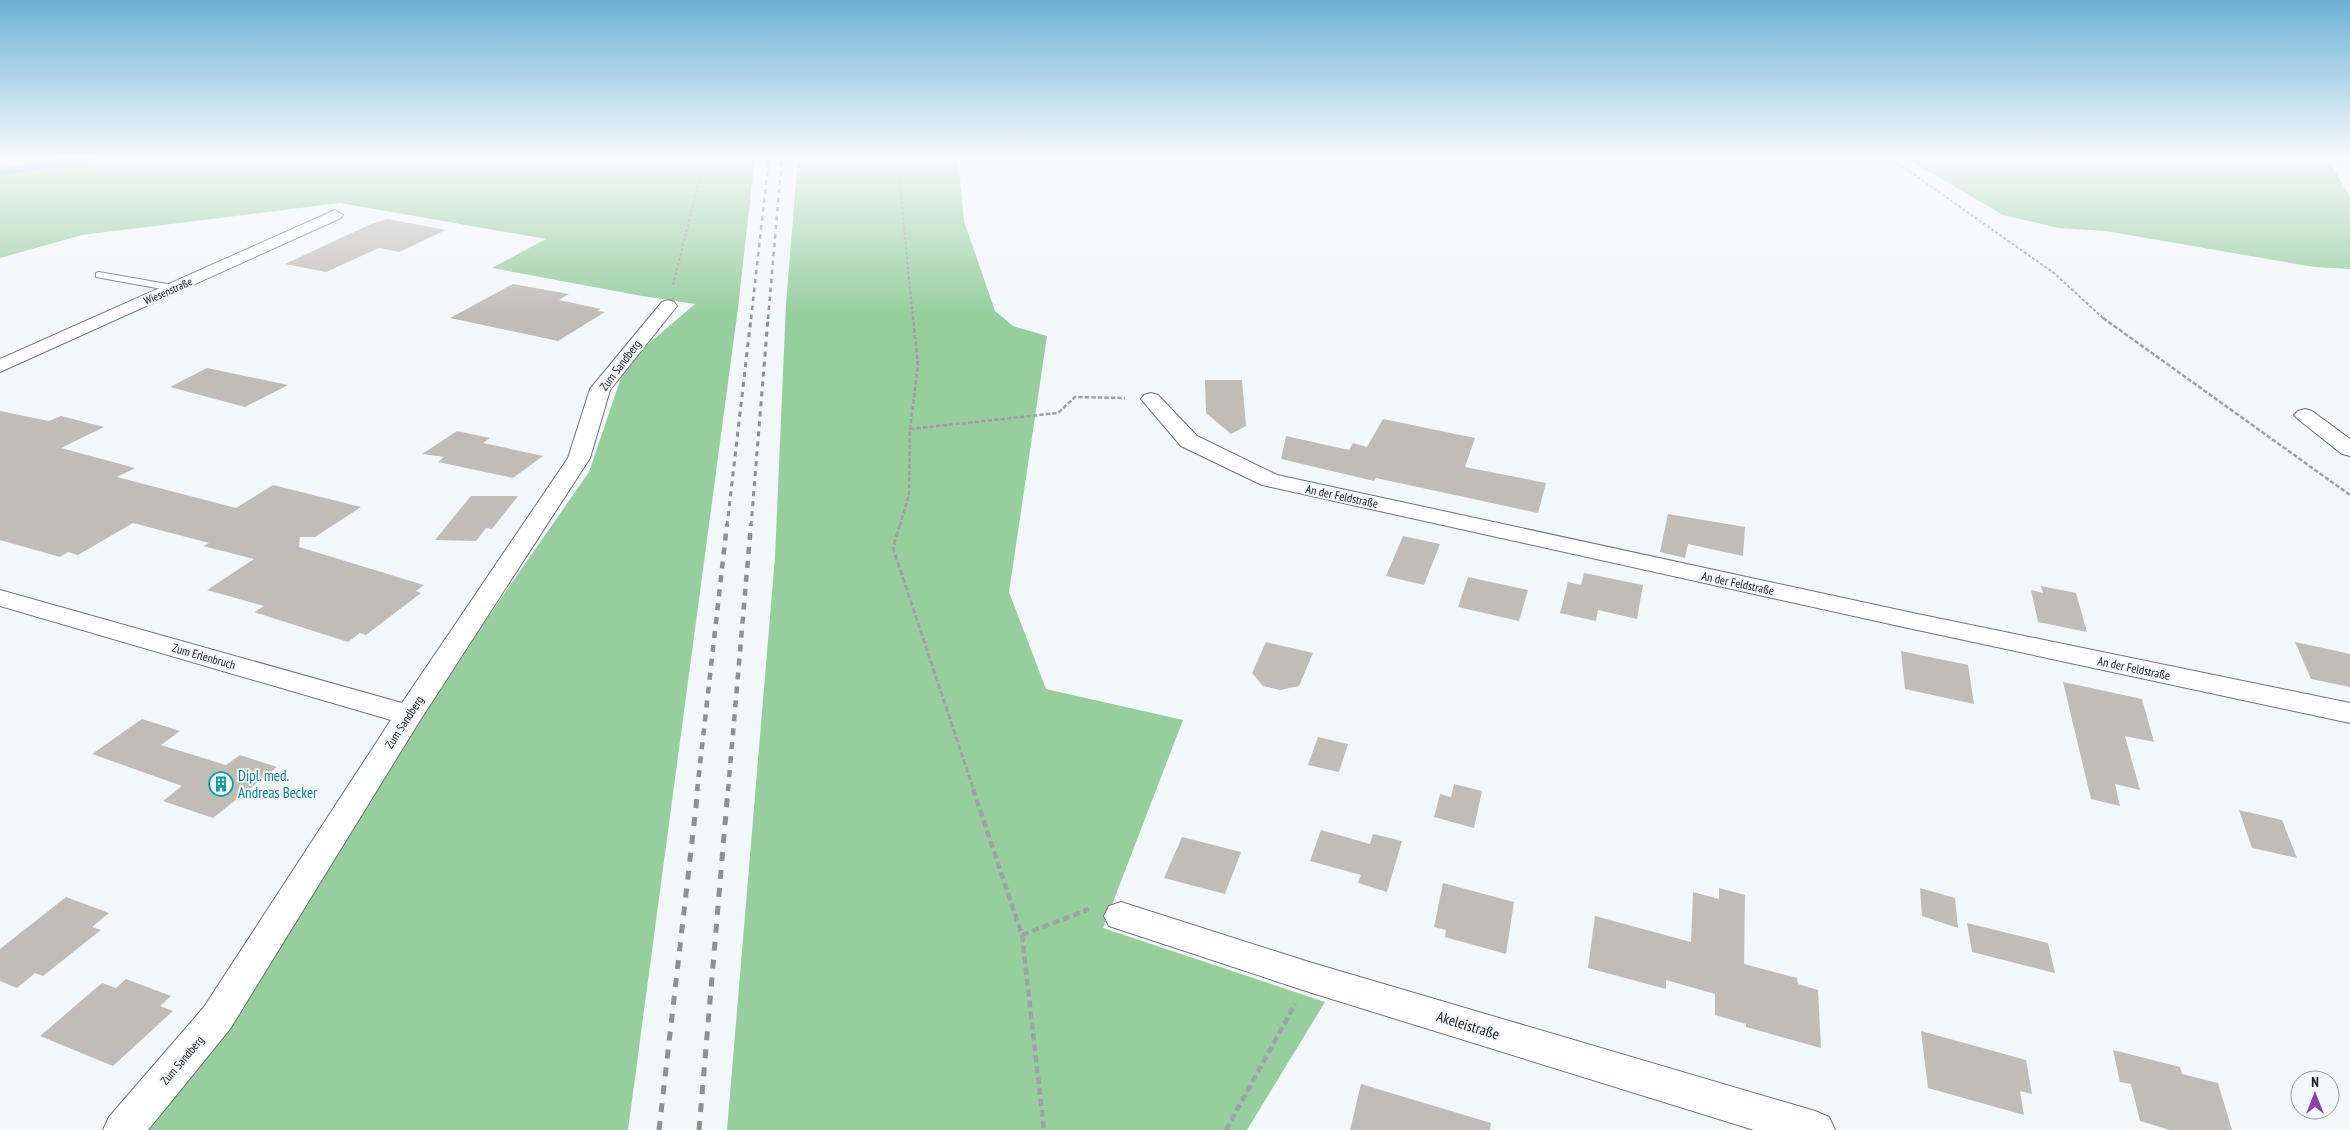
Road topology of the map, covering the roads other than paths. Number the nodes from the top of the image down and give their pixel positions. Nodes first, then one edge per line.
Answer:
1 (335, 215) dead end
2 (99, 275) dead end
3 (173, 288) junction
4 (668, 306) road end
5 (0, 366) edge
6 (1151, 398) road end
7 (2305, 415) dead end
8 (2350, 449) edge
9 (0, 598) edge
10 (2350, 713) edge
11 (409, 714) junction
12 (1122, 916) road end
13 (123, 1130) edge
14 (1815, 1130) edge

1 - 3 street, Wiesenstraße
2 - 3 lane
3 - 5 street, Wiesenstraße
4 - 11 street, Zum Sandberg
6 - 10 street, An der Feldstraße
7 - 8 street
9 - 11 street, Zum Erlenbruch
11 - 13 street, Zum Sandberg
12 - 14 street, Akeleistraße

